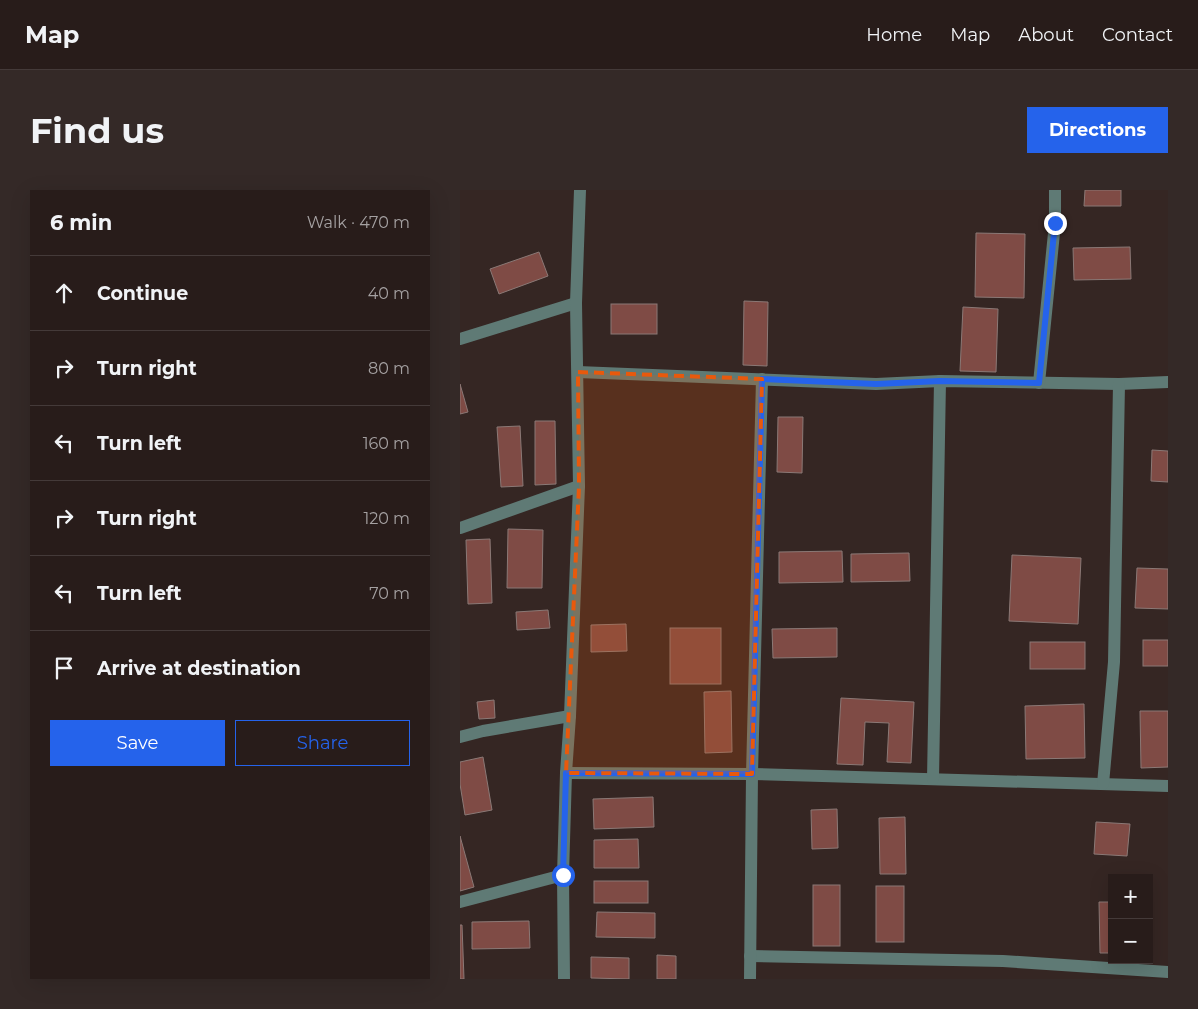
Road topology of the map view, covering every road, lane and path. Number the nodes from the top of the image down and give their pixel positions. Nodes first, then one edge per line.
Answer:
1 (580, 190) edge
2 (1055, 190) edge
3 (576, 303) junction
4 (460, 339) edge
5 (578, 372) junction
6 (762, 379) junction
7 (940, 381) junction
8 (1168, 382) edge
9 (1039, 383) junction
10 (1119, 384) junction
11 (579, 486) junction
12 (460, 528) edge
13 (570, 716) junction
14 (460, 737) edge
15 (566, 773) junction
16 (752, 774) junction
17 (933, 779) junction
18 (1103, 784) junction
19 (1168, 786) edge
20 (563, 875) junction
21 (460, 902) edge
22 (750, 956) junction
23 (1168, 972) edge
24 (564, 979) edge
25 (750, 979) edge

1 - 3 street
2 - 9 street
3 - 4 street
3 - 5 street
5 - 6 street
5 - 11 street
6 - 7 street
6 - 16 street
7 - 9 street
7 - 17 street
8 - 10 street
9 - 10 street
10 - 18 street
11 - 12 street
11 - 13 street
13 - 14 street
13 - 15 street
15 - 16 street
15 - 20 street
16 - 17 street
16 - 22 street
17 - 18 street
18 - 19 street
20 - 21 street
20 - 24 street
22 - 23 street
22 - 25 street

